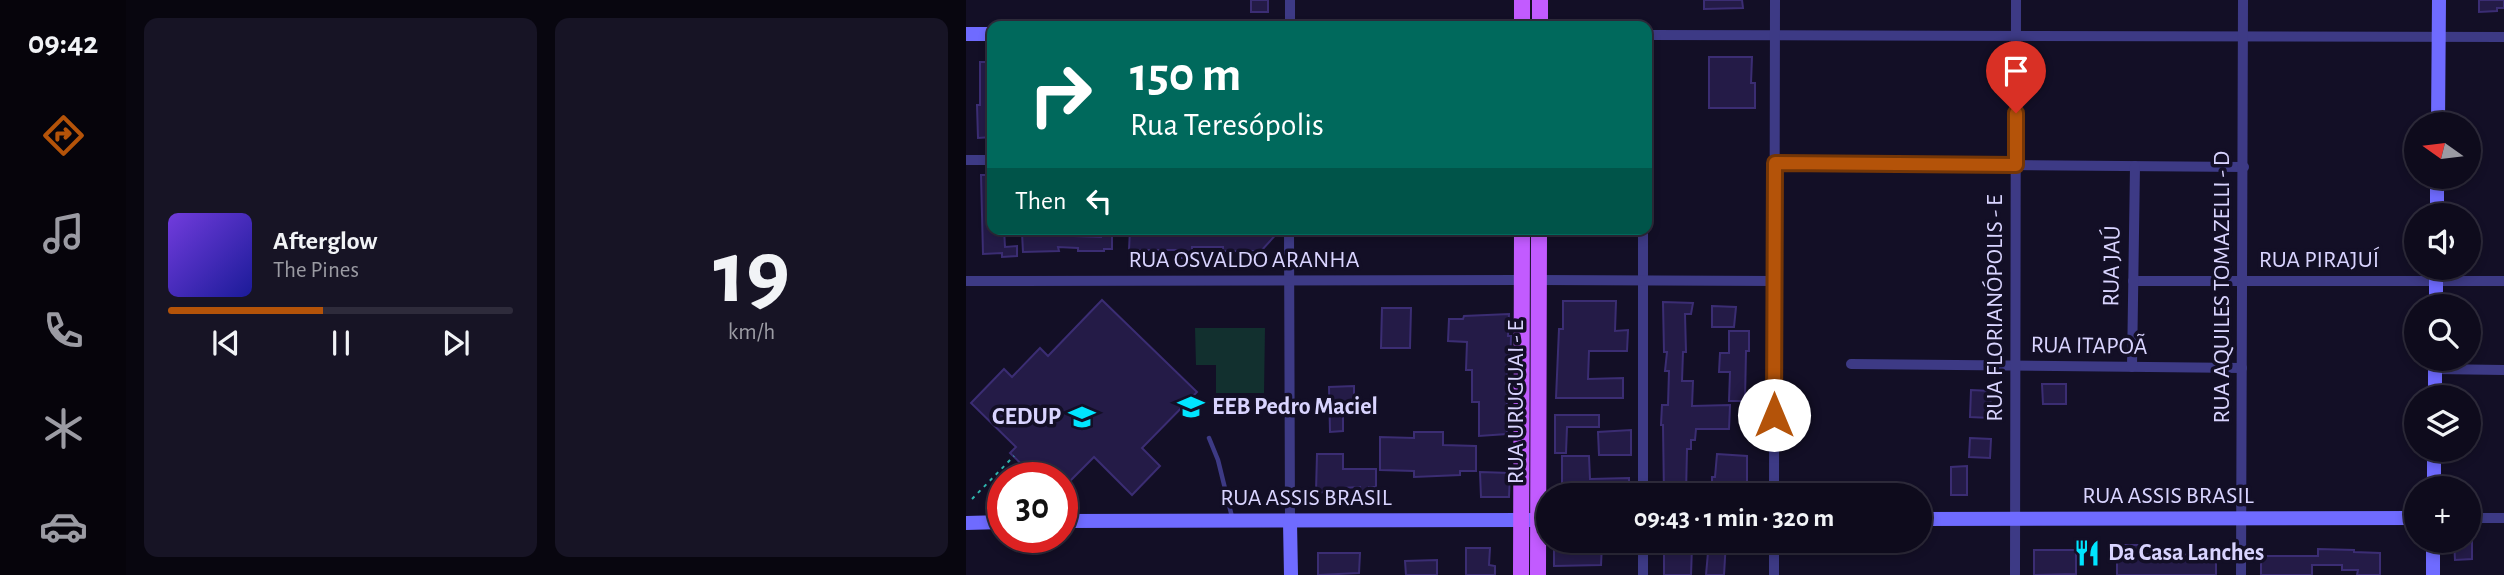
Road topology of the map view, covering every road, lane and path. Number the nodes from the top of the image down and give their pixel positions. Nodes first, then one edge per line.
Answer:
1 (1290, 0) edge
2 (1522, 0) edge
3 (1540, 0) edge
4 (1775, 0) edge
5 (2016, 0) edge
6 (2243, 0) edge
7 (2439, 0) edge
8 (1290, 21) edge
9 (1522, 21) edge
10 (1540, 21) edge
11 (966, 34) edge
12 (987, 34) edge
13 (1652, 35) edge
14 (1775, 35) junction
15 (2016, 36) junction
16 (2243, 36) junction
17 (2439, 37) junction
18 (2504, 37) edge
19 (2438, 112) edge
20 (966, 159) edge
21 (987, 160) edge
22 (1775, 163) junction
23 (2016, 165) junction
24 (2135, 166) junction
25 (2244, 167) junction
26 (1289, 235) edge
27 (1521, 235) edge
28 (1539, 235) edge
29 (1643, 235) edge
30 (2404, 275) edge
31 (2481, 279) edge
32 (1521, 280) junction
33 (1539, 280) junction
34 (966, 281) edge
35 (1289, 281) junction
36 (1643, 281) junction
37 (1775, 281) junction
38 (2133, 281) junction
39 (2243, 281) junction
40 (2504, 281) edge
41 (1851, 364) dead end
42 (2016, 366) junction
43 (2132, 367) junction
44 (2242, 368) junction
45 (2481, 368) edge
46 (2504, 370) edge
47 (1209, 438) dead end
48 (1014, 456) dead end
49 (1543, 483) edge
50 (1643, 483) edge
51 (1774, 483) edge
52 (972, 499) dead end
53 (2242, 518) junction
54 (2404, 518) edge
55 (2481, 518) edge
56 (2504, 518) edge
57 (1521, 519) junction
58 (1932, 519) edge
59 (2015, 519) junction
60 (1233, 520) junction
61 (1536, 520) edge
62 (1078, 521) edge
63 (987, 522) edge
64 (1290, 522) junction
65 (966, 523) edge
66 (1540, 553) edge
67 (1643, 553) edge
68 (1774, 553) edge
69 (2433, 553) edge
70 (1291, 575) edge
71 (1521, 575) edge
72 (1538, 575) edge
73 (1643, 575) edge
74 (1774, 575) edge
75 (2015, 575) edge
76 (2241, 575) edge
77 (2433, 575) edge

1 - 8 street
2 - 9 main road
3 - 10 main road
4 - 14 street
5 - 15 street, RUA FLORIANÓPOLIS - E
6 - 16 street, RUA AQUILES TOMAZELLI - D
7 - 17 street
11 - 12 street
13 - 14 street
14 - 15 street
14 - 22 street
15 - 16 street
15 - 23 street, RUA FLORIANÓPOLIS - E
16 - 17 street
16 - 25 street, RUA AQUILES TOMAZELLI - D
17 - 18 street
17 - 19 street
20 - 21 street
22 - 23 street
22 - 37 street
23 - 24 street
23 - 42 street, RUA FLORIANÓPOLIS - E
24 - 25 street
24 - 38 street, RUA JAÚ
25 - 39 street, RUA AQUILES TOMAZELLI - D
26 - 35 street
27 - 32 main road, RUA URUGUAI - E
28 - 33 main road, RUA URUGUAI - E
29 - 36 street
30 - 39 street, RUA PIRAJUÍ
31 - 40 street, RUA PIRAJUÍ
32 - 35 street, RUA OSVALDO ARANHA
32 - 57 main road, RUA URUGUAI - E
33 - 36 street
33 - 49 main road, RUA URUGUAI - E
34 - 35 street, RUA OSVALDO ARANHA
35 - 64 street
36 - 37 street
36 - 50 street
37 - 51 street
38 - 39 street, RUA PIRAJUÍ
38 - 43 street, RUA JAÚ
39 - 44 street, RUA AQUILES TOMAZELLI - D
41 - 42 street, RUA ITAPOÃ
42 - 43 street, RUA ITAPOÃ
42 - 59 street, RUA FLORIANÓPOLIS - E
43 - 44 street, RUA ITAPOÃ
44 - 53 street, RUA AQUILES TOMAZELLI - D
45 - 46 street
47 - 60 lane
48 - 52 path
53 - 54 street, RUA ASSIS BRASIL
53 - 59 street, RUA ASSIS BRASIL
53 - 76 street, RUA AQUILES TOMAZELLI - D
55 - 56 street
57 - 61 street, RUA ASSIS BRASIL
57 - 64 street, RUA ASSIS BRASIL
57 - 71 main road, RUA URUGUAI - E
58 - 59 street, RUA ASSIS BRASIL
59 - 75 street, RUA FLORIANÓPOLIS - E
60 - 62 street, RUA ASSIS BRASIL
60 - 64 street, RUA ASSIS BRASIL
63 - 65 street
64 - 70 street
66 - 72 main road, RUA URUGUAI - E
67 - 73 street
68 - 74 street
69 - 77 street

